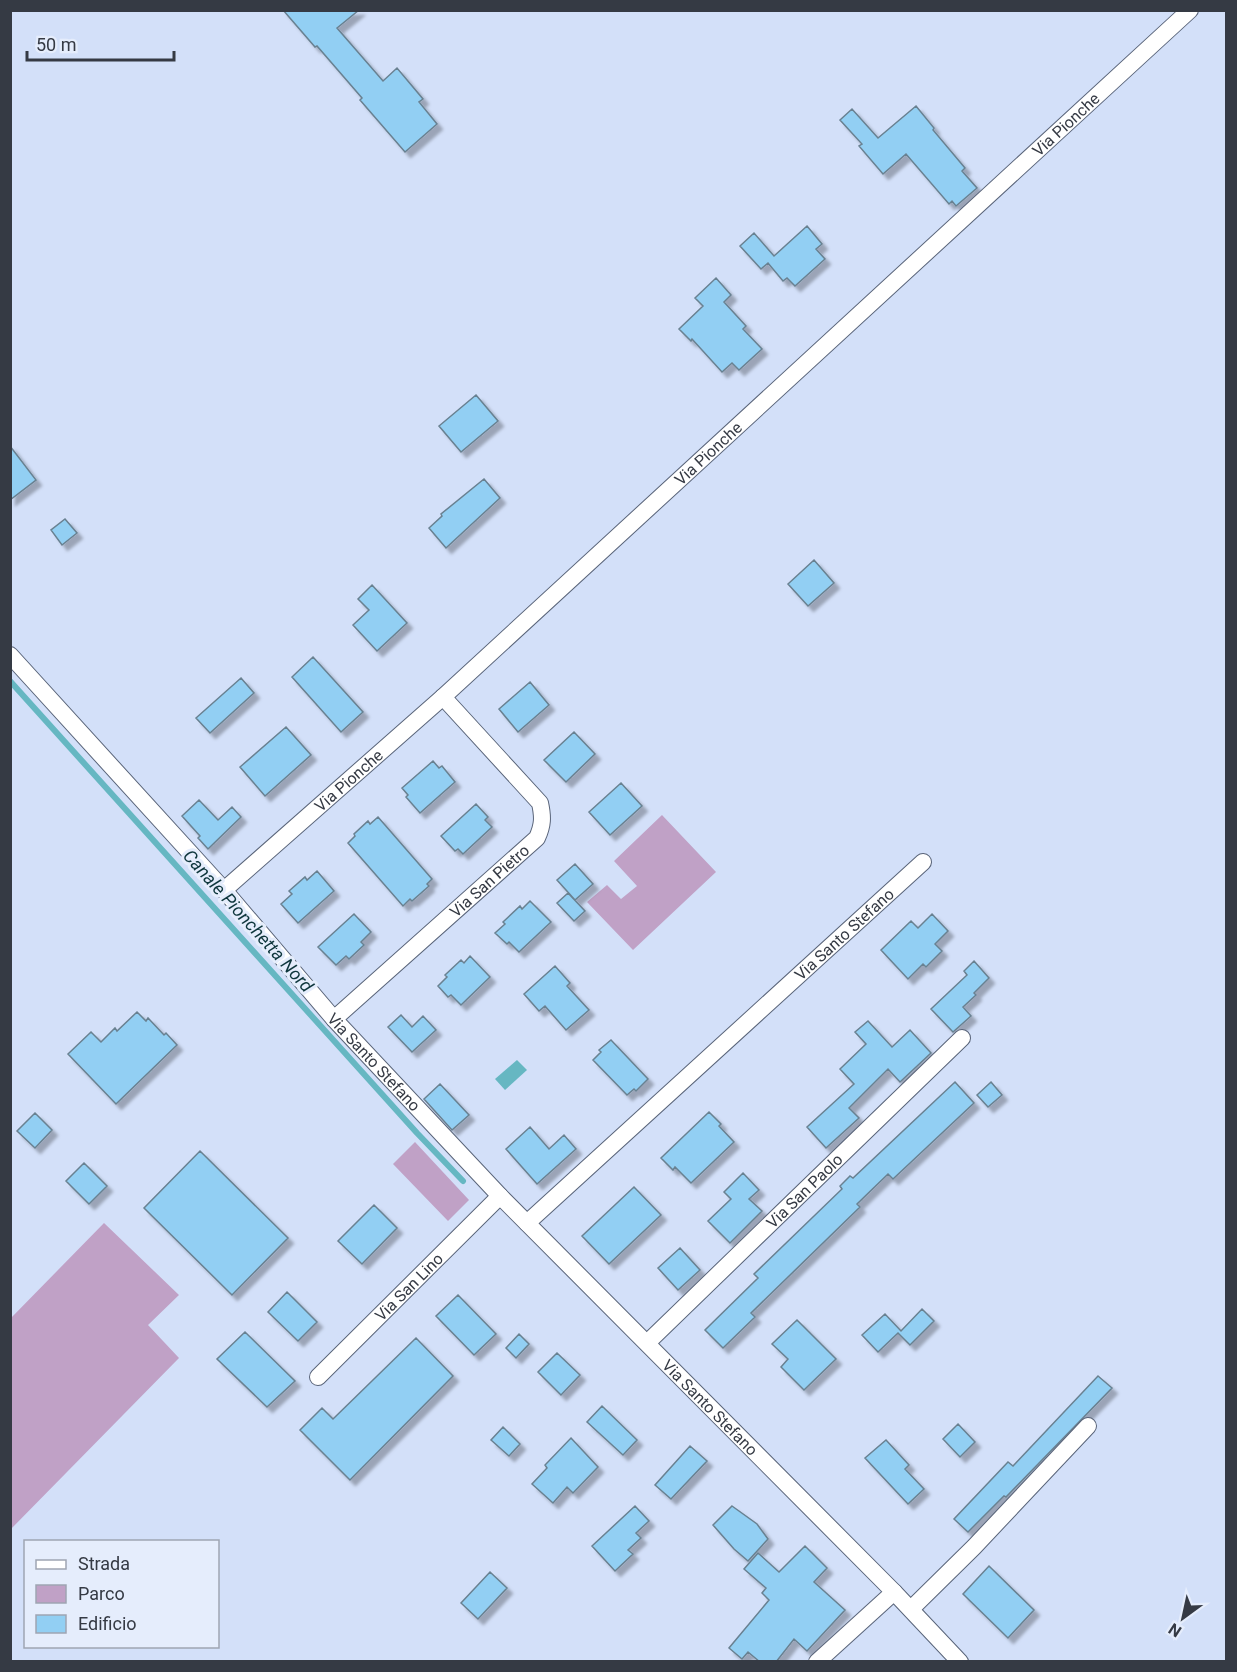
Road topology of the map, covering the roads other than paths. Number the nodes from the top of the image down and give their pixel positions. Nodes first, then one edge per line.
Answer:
1 (1190, 10) edge
2 (10, 654) edge
3 (443, 698) junction
4 (923, 862) dead end
5 (224, 890) junction
6 (334, 1019) junction
7 (962, 1038) dead end
8 (500, 1196) junction
9 (527, 1223) junction
10 (647, 1343) junction
11 (318, 1377) dead end
12 (1088, 1426) dead end
13 (894, 1592) junction
14 (911, 1609) junction
15 (817, 1662) edge
16 (960, 1662) edge

1 - 3 street, Via Pionche
2 - 5 street, Via Santo Stefano
3 - 5 street, Via Pionche
3 - 6 street, Via San Pietro
4 - 9 street, Via Santo Stefano
5 - 6 street, Via Santo Stefano
6 - 8 street, Via Santo Stefano
7 - 10 street, Via San Paolo
8 - 9 street, Via Santo Stefano
8 - 11 street, Via San Lino
9 - 10 street, Via Santo Stefano
10 - 13 street, Via Santo Stefano
12 - 14 street
13 - 14 street, Via Santo Stefano
13 - 15 street
14 - 16 street, Via Santo Stefano

